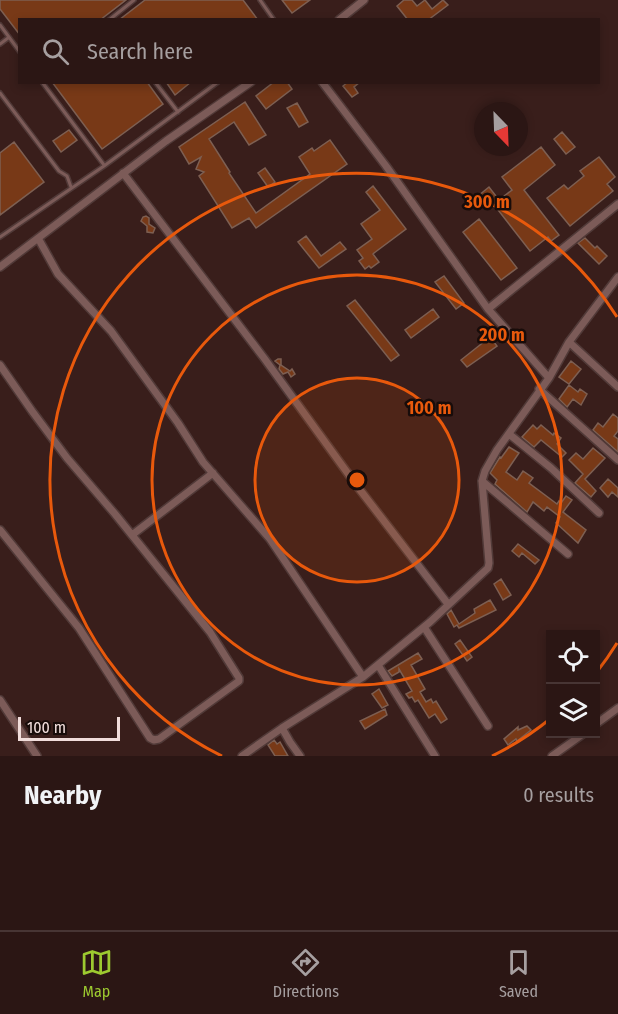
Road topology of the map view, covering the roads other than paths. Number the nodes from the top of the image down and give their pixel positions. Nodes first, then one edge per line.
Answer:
1 (134, 0) edge
2 (260, 0) edge
3 (364, 0) edge
4 (112, 18) edge
5 (273, 18) edge
6 (342, 18) edge
7 (0, 25) edge
8 (9, 37) junction
9 (0, 44) edge
10 (18, 49) edge
11 (43, 84) edge
12 (157, 84) edge
13 (215, 84) edge
14 (248, 84) edge
15 (324, 84) edge
16 (0, 93) edge
17 (178, 112) junction
18 (104, 166) junction
19 (123, 173) junction
20 (72, 187) junction
21 (618, 204) edge
22 (0, 237) edge
23 (38, 238) junction
24 (0, 267) edge
25 (618, 277) edge
26 (488, 309) junction
27 (569, 342) junction
28 (0, 365) edge
29 (549, 378) junction
30 (618, 387) edge
31 (539, 389) junction
32 (509, 434) junction
33 (618, 460) edge
34 (213, 473) junction
35 (482, 482) junction
36 (599, 513) dead end
37 (0, 530) edge
38 (132, 535) junction
39 (568, 554) dead end
40 (448, 604) junction
41 (424, 627) junction
42 (378, 665) junction
43 (363, 676) junction
44 (0, 700) edge
45 (618, 708) edge
46 (600, 721) edge
47 (488, 726) dead end
48 (282, 728) junction
49 (577, 738) edge
50 (37, 756) edge
51 (242, 756) edge
52 (300, 756) edge
53 (435, 756) edge
54 (552, 756) edge

1 - 4 lane
2 - 5 lane
3 - 6 street
7 - 8 lane
8 - 9 lane
8 - 10 lane
11 - 18 lane
12 - 17 lane
13 - 17 lane
14 - 19 street
15 - 26 street
16 - 20 lane
17 - 18 lane
18 - 20 lane
19 - 23 street
19 - 40 street
20 - 22 lane
21 - 26 street
23 - 24 street
23 - 34 street
25 - 27 street
26 - 29 street
27 - 29 street
27 - 30 street
28 - 38 street
29 - 31 street
31 - 32 street
31 - 33 street
32 - 35 street
32 - 36 street
34 - 38 street
34 - 43 street
35 - 39 street
35 - 40 street
37 - 38 street
40 - 41 street
41 - 42 street
41 - 47 street
42 - 43 street
42 - 53 street
43 - 48 street
44 - 50 street
45 - 46 street
48 - 51 street
48 - 52 street
49 - 54 street

